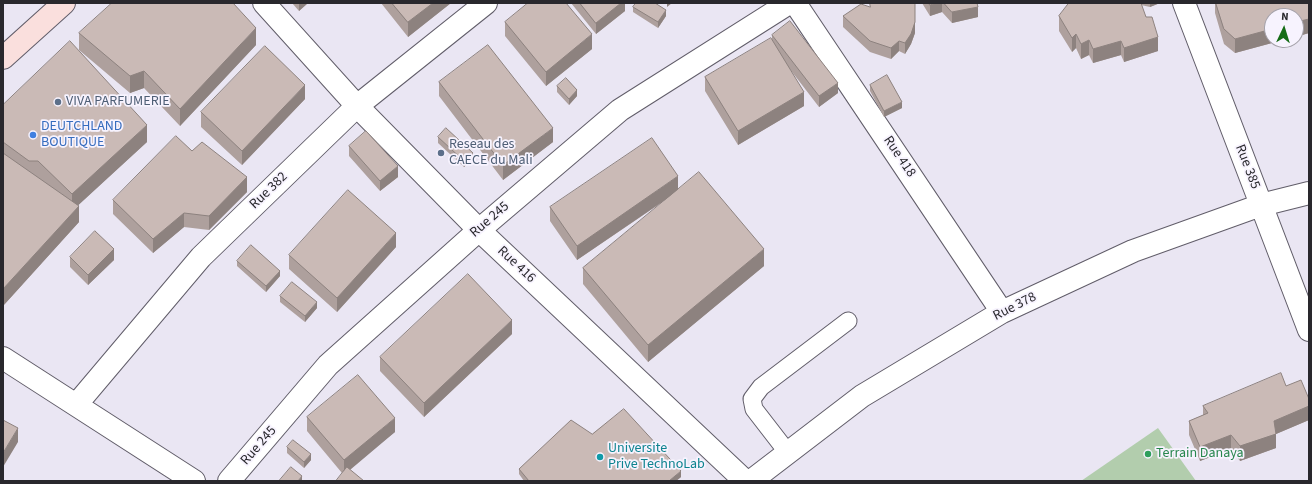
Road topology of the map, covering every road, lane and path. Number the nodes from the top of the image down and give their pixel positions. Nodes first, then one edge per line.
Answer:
1 (64, 3) edge
2 (264, 3) edge
3 (486, 3) edge
4 (789, 3) edge
5 (795, 3) edge
6 (1184, 3) edge
7 (3, 58) edge
8 (357, 106) junction
9 (1309, 193) edge
10 (1261, 205) junction
11 (479, 230) junction
12 (1002, 312) junction
13 (848, 321) dead end
14 (1309, 330) edge
15 (3, 358) edge
16 (76, 405) junction
17 (788, 453) junction
18 (194, 481) edge
19 (229, 481) edge
20 (745, 481) edge
21 (751, 481) edge

1 - 7 street
2 - 8 street, Rue 416
3 - 8 street, Rue 382
4 - 11 street, Rue 245
5 - 12 street, Rue 418
6 - 10 street, Rue 385
8 - 11 street, Rue 416
8 - 16 street, Rue 382
9 - 10 street, Rue 378
10 - 12 street, Rue 378
10 - 14 street, Rue 385
11 - 19 street, Rue 245
11 - 20 street, Rue 416
12 - 17 street, Rue 378
13 - 17 lane
15 - 16 street
16 - 18 street
17 - 21 street, Rue 378

